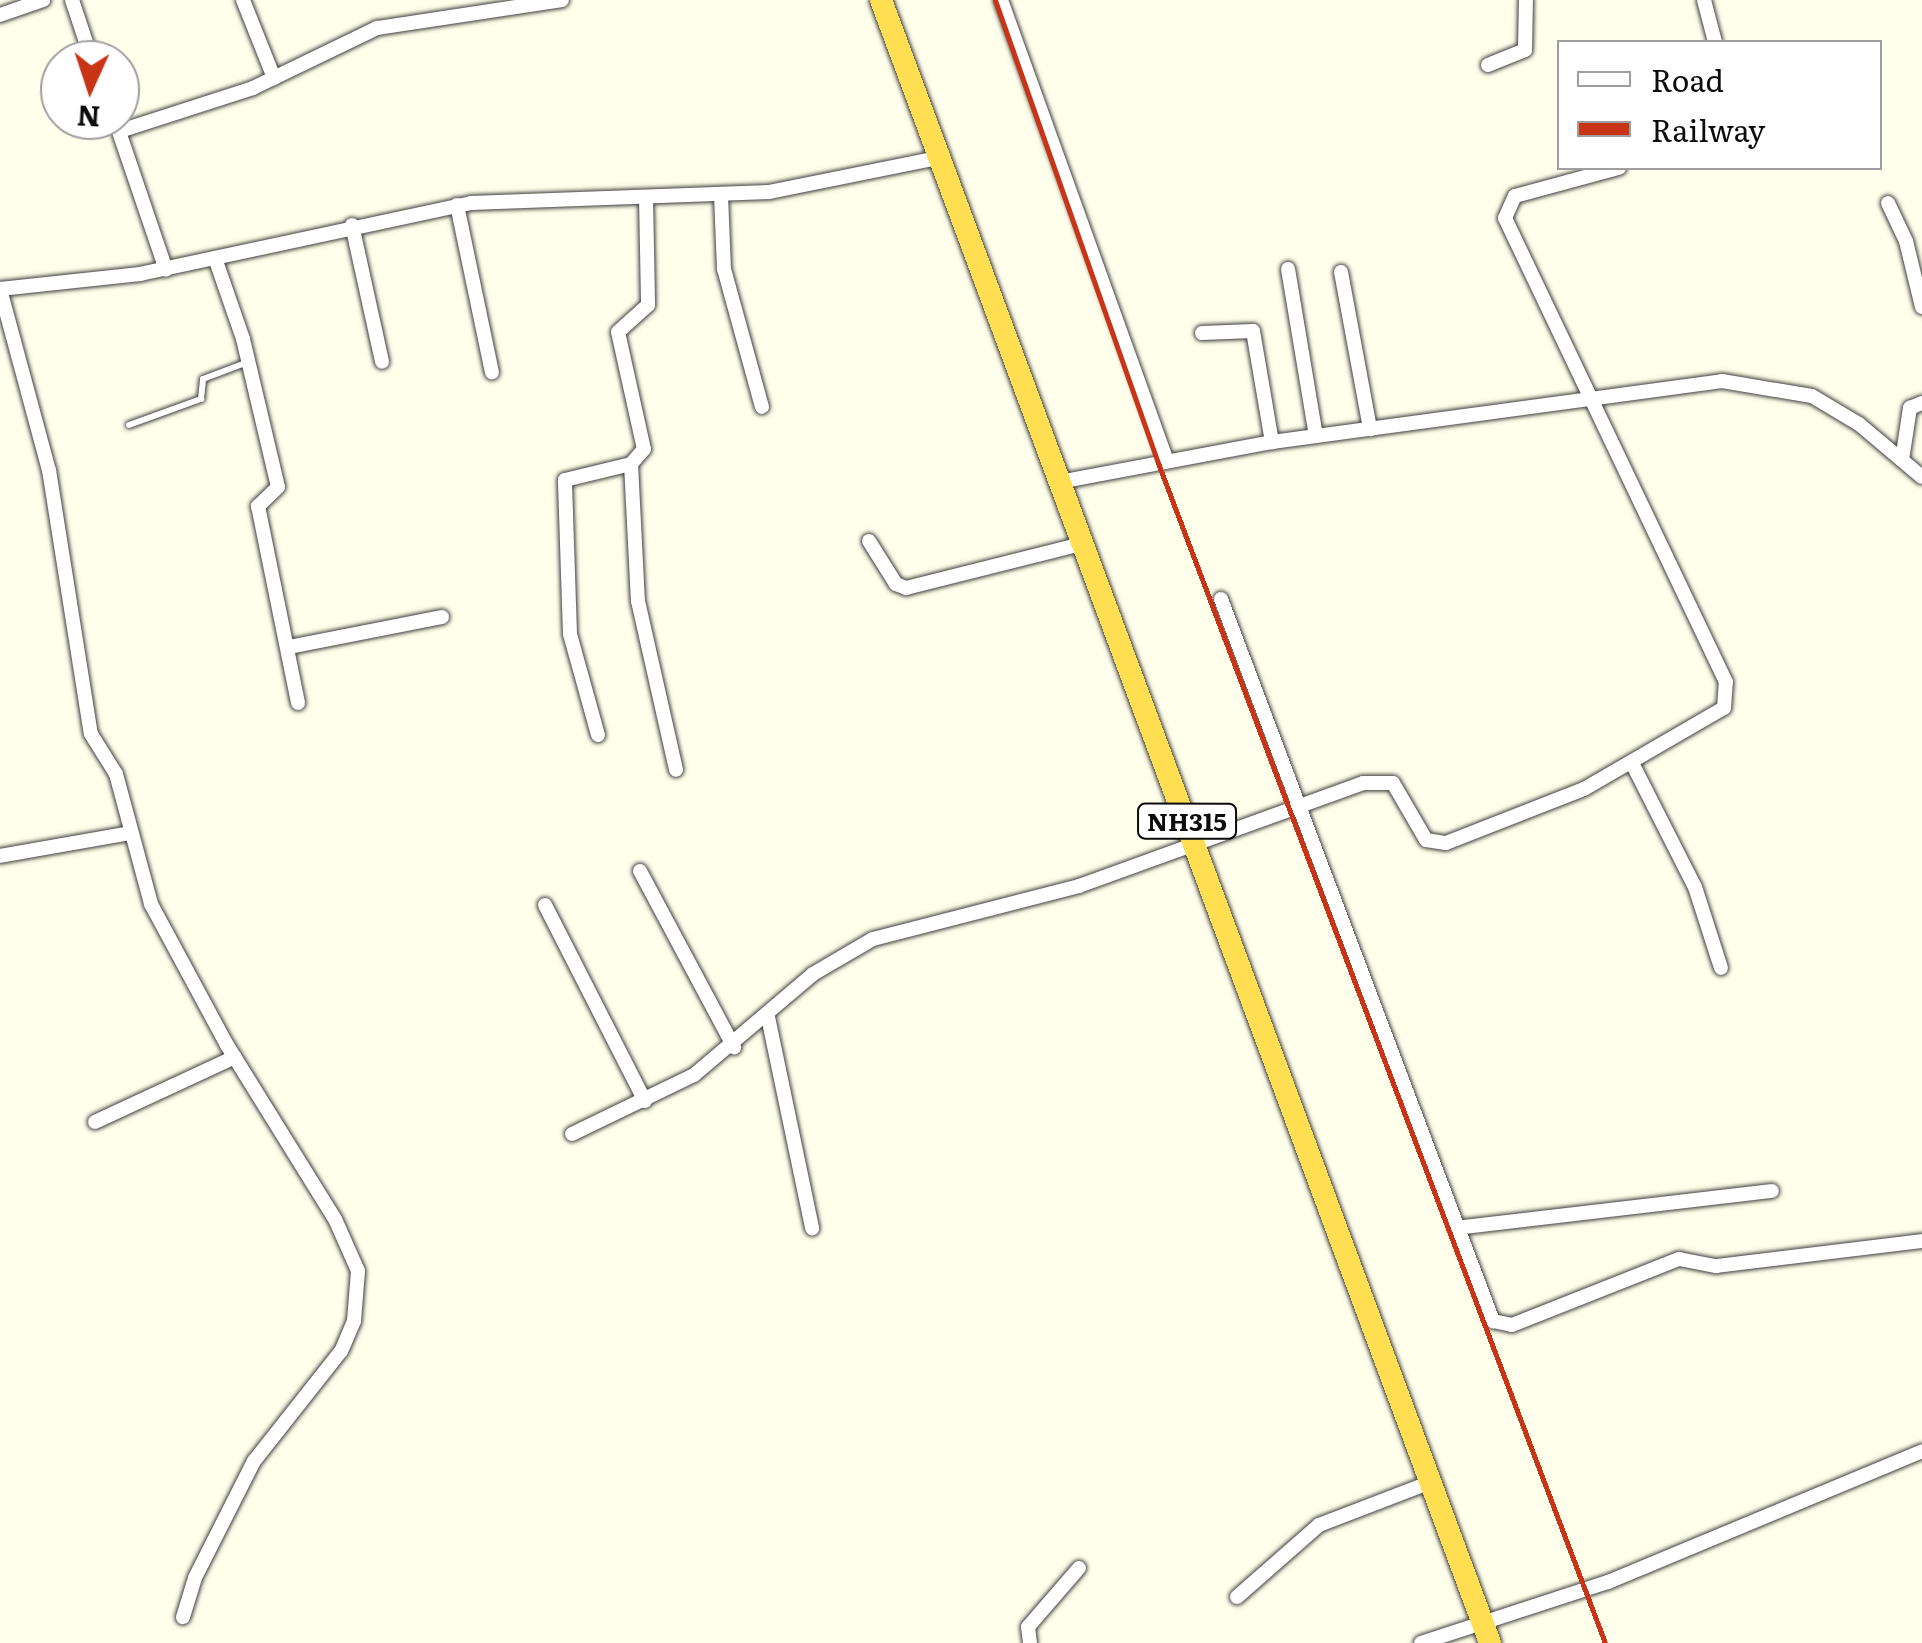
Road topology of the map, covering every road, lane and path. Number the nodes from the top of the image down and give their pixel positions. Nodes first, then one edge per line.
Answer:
1 (43, 0) edge
2 (72, 0) edge
3 (242, 0) edge
4 (562, 0) edge
5 (880, 0) edge
6 (1001, 0) edge
7 (1526, 0) edge
8 (1704, 0) edge
9 (0, 15) edge
10 (85, 40) edge
11 (1714, 40) edge
12 (1488, 64) dead end
13 (274, 78) junction
14 (140, 119) edge
15 (123, 140) edge
16 (938, 158) junction
17 (1612, 170) edge
18 (720, 195) junction
19 (646, 197) junction
20 (1888, 203) dead end
21 (457, 205) junction
22 (352, 225) junction
23 (214, 258) junction
24 (1288, 269) dead end
25 (166, 270) junction
26 (1341, 272) dead end
27 (0, 289) edge
28 (1922, 307) edge
29 (1202, 333) dead end
30 (249, 362) junction
31 (382, 362) dead end
32 (492, 372) dead end
33 (1588, 400) junction
34 (1922, 403) edge
35 (762, 407) dead end
36 (129, 425) dead end
37 (1370, 429) junction
38 (1316, 436) junction
39 (1272, 442) junction
40 (1902, 460) junction
41 (1166, 461) junction
42 (631, 464) junction
43 (1922, 477) edge
44 (1064, 481) junction
45 (870, 541) dead end
46 (1085, 543) junction
47 (1221, 598) dead end
48 (442, 617) dead end
49 (288, 647) junction
50 (298, 702) dead end
51 (598, 736) dead end
52 (1632, 763) junction
53 (676, 770) dead end
54 (1302, 802) junction
55 (130, 834) junction
56 (1196, 844) junction
57 (0, 856) edge
58 (640, 871) dead end
59 (545, 905) dead end
60 (1721, 968) dead end
61 (768, 1017) junction
62 (734, 1046) junction
63 (235, 1058) junction
64 (645, 1100) junction
65 (96, 1122) dead end
66 (572, 1134) dead end
67 (1772, 1191) dead end
68 (812, 1228) dead end
69 (1456, 1228) junction
70 (1922, 1241) edge
71 (1922, 1451) edge
72 (1431, 1482) junction
73 (1079, 1568) dead end
74 (1237, 1597) dead end
75 (183, 1617) dead end
76 (1482, 1619) junction
77 (1030, 1643) edge
78 (1421, 1643) edge
79 (1490, 1643) edge

1 - 9 street
2 - 10 street
3 - 13 street
4 - 13 street
5 - 16 highway, NH315
6 - 41 street
7 - 12 street
8 - 11 street
13 - 14 street
15 - 25 street
16 - 18 street
16 - 44 highway, NH315
17 - 33 street
18 - 19 street
18 - 35 street
19 - 21 street
19 - 42 street
20 - 28 street
21 - 22 street
21 - 32 street
22 - 23 street
22 - 31 street
23 - 25 street
23 - 30 street
24 - 38 street
25 - 27 street
26 - 37 street
27 - 55 street
29 - 39 street
30 - 36 lane
30 - 49 street
33 - 37 street
33 - 40 street
33 - 52 street
34 - 40 street
37 - 38 street
38 - 39 street
39 - 41 street
40 - 43 street
41 - 44 street
42 - 51 street
42 - 53 street
44 - 46 highway, NH315
45 - 46 street
46 - 56 highway, NH315
47 - 54 street
48 - 49 street
49 - 50 street
52 - 54 street
52 - 60 street
54 - 56 street
54 - 69 street
55 - 57 street
55 - 63 street
56 - 61 street
56 - 72 highway, NH315
58 - 62 street
59 - 64 street
61 - 62 street
61 - 68 street
62 - 64 street
63 - 65 street
63 - 75 street
64 - 66 street
67 - 69 street
69 - 70 street
71 - 76 street
72 - 74 street
72 - 76 highway, NH315
73 - 77 street
76 - 78 street
76 - 79 highway, NH315

